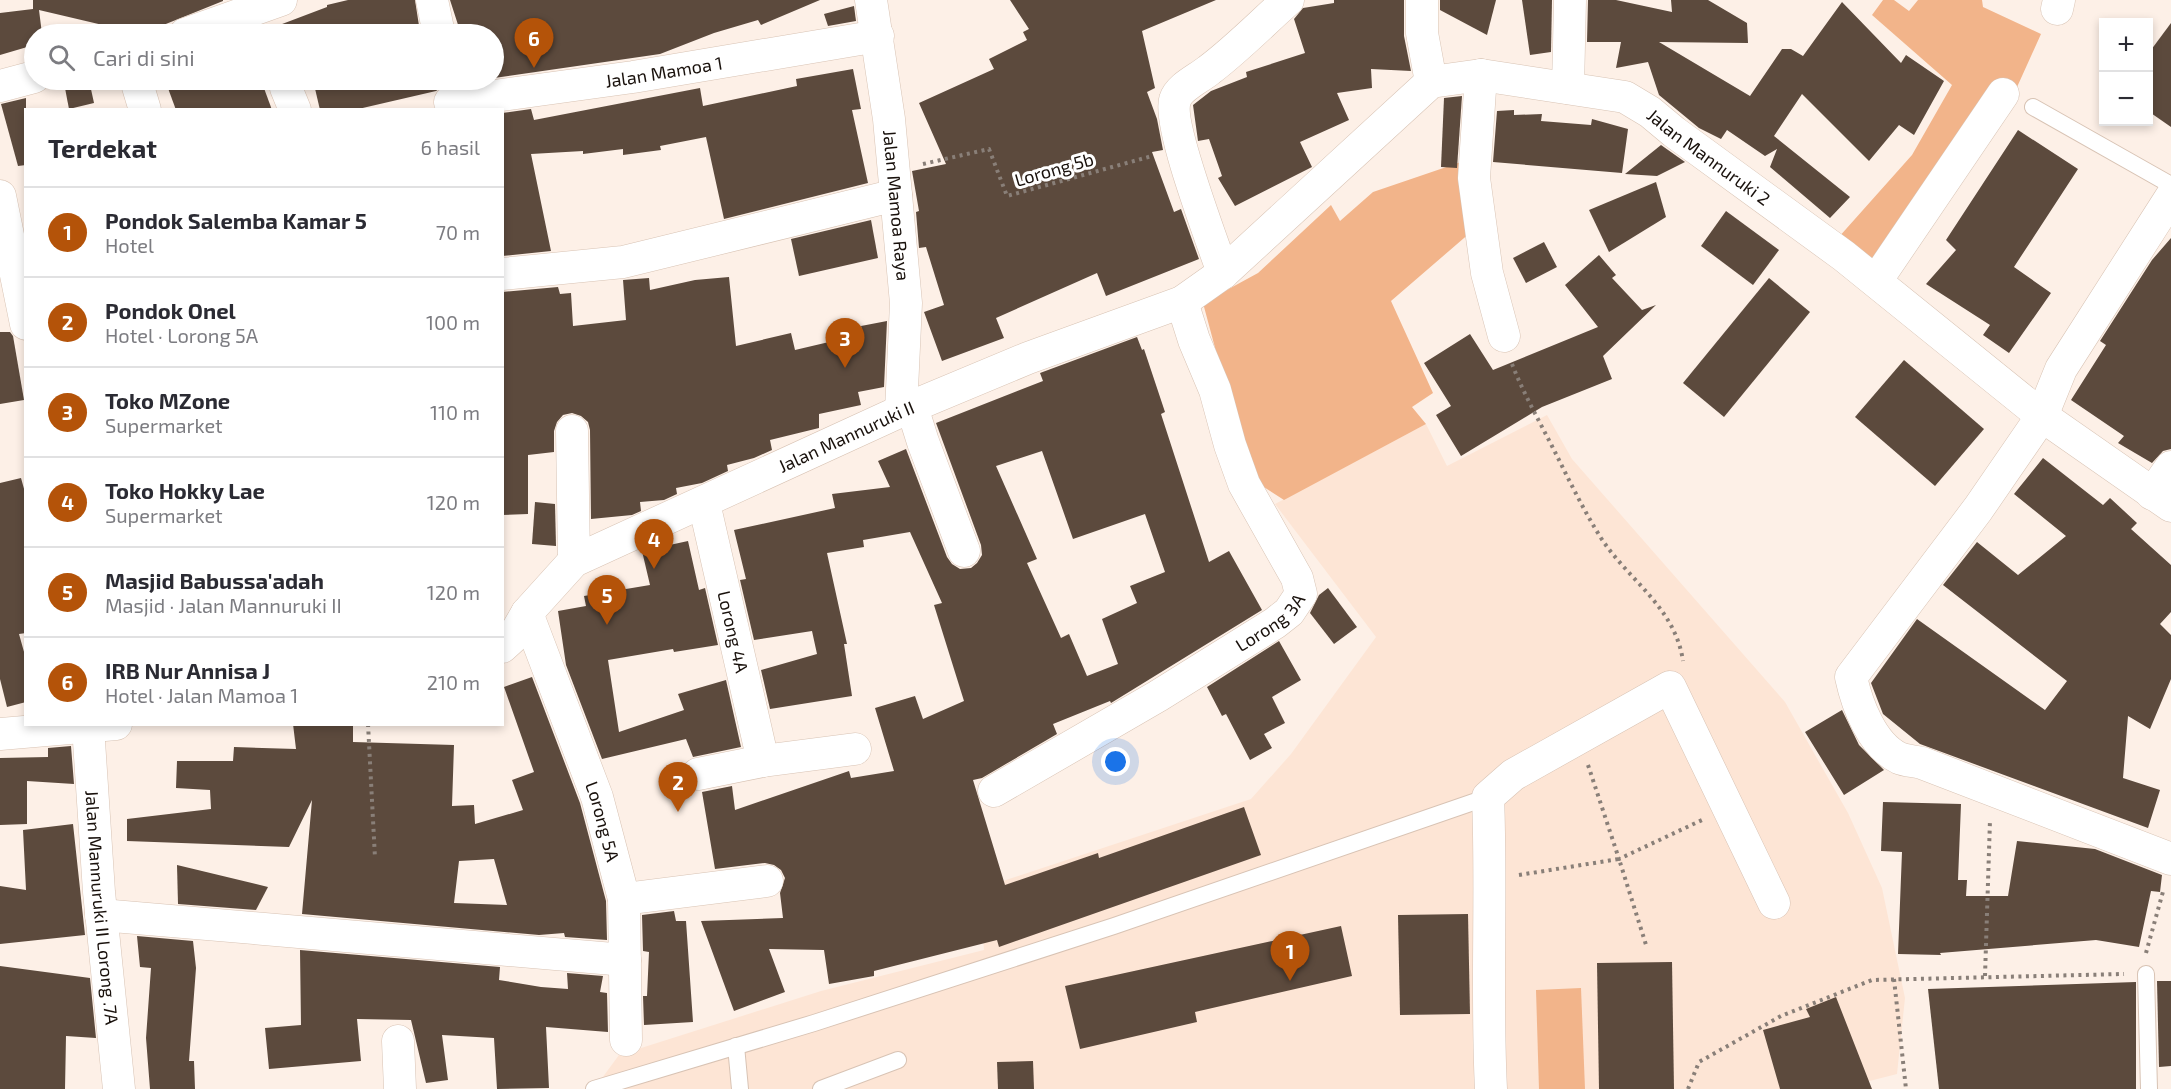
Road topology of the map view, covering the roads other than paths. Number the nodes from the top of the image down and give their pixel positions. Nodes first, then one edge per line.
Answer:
1 (281, 0) edge
2 (432, 0) edge
3 (871, 0) edge
4 (1288, 0) edge
5 (1422, 0) edge
6 (1570, 0) edge
7 (213, 24) edge
8 (437, 24) edge
9 (878, 36) junction
10 (1481, 75) junction
11 (24, 80) edge
12 (1431, 82) junction
13 (0, 86) edge
14 (1568, 88) junction
15 (139, 90) edge
16 (2002, 94) dead end
17 (449, 97) edge
18 (2033, 107) dead end
19 (144, 108) edge
20 (894, 183) junction
21 (2171, 185) edge
22 (0, 196) edge
23 (2171, 197) edge
24 (1223, 273) junction
25 (504, 274) edge
26 (1876, 281) junction
27 (1182, 302) junction
28 (24, 312) edge
29 (1504, 336) road end
30 (907, 409) junction
31 (2042, 416) junction
32 (572, 431) dead end
33 (2171, 467) edge
34 (2162, 500) edge
35 (704, 502) junction
36 (964, 551) dead end
37 (574, 561) junction
38 (527, 613) junction
39 (504, 645) edge
40 (88, 726) edge
41 (99, 726) edge
42 (0, 734) edge
43 (855, 748) dead end
44 (763, 761) junction
45 (698, 774) dead end
46 (994, 791) dead end
47 (1488, 797) junction
48 (2168, 872) edge
49 (767, 881) dead end
50 (624, 899) junction
51 (1774, 903) dead end
52 (101, 915) junction
53 (625, 960) junction
54 (2146, 974) road end
55 (626, 1040) dead end
56 (398, 1041) dead end
57 (736, 1046) junction
58 (897, 1060) dead end
59 (119, 1089) edge
60 (400, 1089) edge
61 (594, 1089) edge
62 (740, 1089) edge
63 (821, 1089) edge
64 (1491, 1089) edge
65 (2149, 1089) edge

1 - 7 street
2 - 8 street
3 - 9 street, Jalan Mamoa Raya
4 - 24 street
5 - 12 street
6 - 14 street
9 - 17 street, Jalan Mamoa 1
9 - 20 street, Jalan Mamoa Raya
10 - 12 street, Jalan Mannuruki 2
10 - 14 street, Jalan Mannuruki 2
10 - 29 street
11 - 13 street
12 - 24 street
14 - 26 street, Jalan Mannuruki 2
15 - 19 street
16 - 26 street
18 - 21 lane
20 - 25 street
20 - 30 street, Jalan Mamoa Raya
22 - 28 street
23 - 31 street
24 - 27 street, Jalan Mannuruki II
26 - 31 street, Jalan Mannuruki 2
27 - 30 street, Jalan Mannuruki II
27 - 46 street, Lorong 3A
30 - 35 street, Jalan Mannuruki II
30 - 36 street
31 - 34 street, Jalan Mannuruki 2
31 - 48 street
32 - 37 street
33 - 34 street
35 - 37 street, Jalan Mannuruki II
35 - 44 street, Lorong 4A
37 - 38 street, Jalan Mannuruki II
38 - 39 street, Jalan Mannuruki II
38 - 50 street, Lorong 5A
40 - 42 street
41 - 52 street, Jalan Mannuruki II Lorong .7A
43 - 44 street
44 - 45 street
47 - 51 street
47 - 57 lane
47 - 64 street
49 - 50 street
50 - 53 street, Lorong 5A
52 - 53 street
52 - 59 street, Jalan Mannuruki II Lorong .7A
53 - 55 street, Lorong 5A
54 - 65 lane
56 - 60 street
57 - 61 lane
57 - 62 lane
58 - 63 lane

